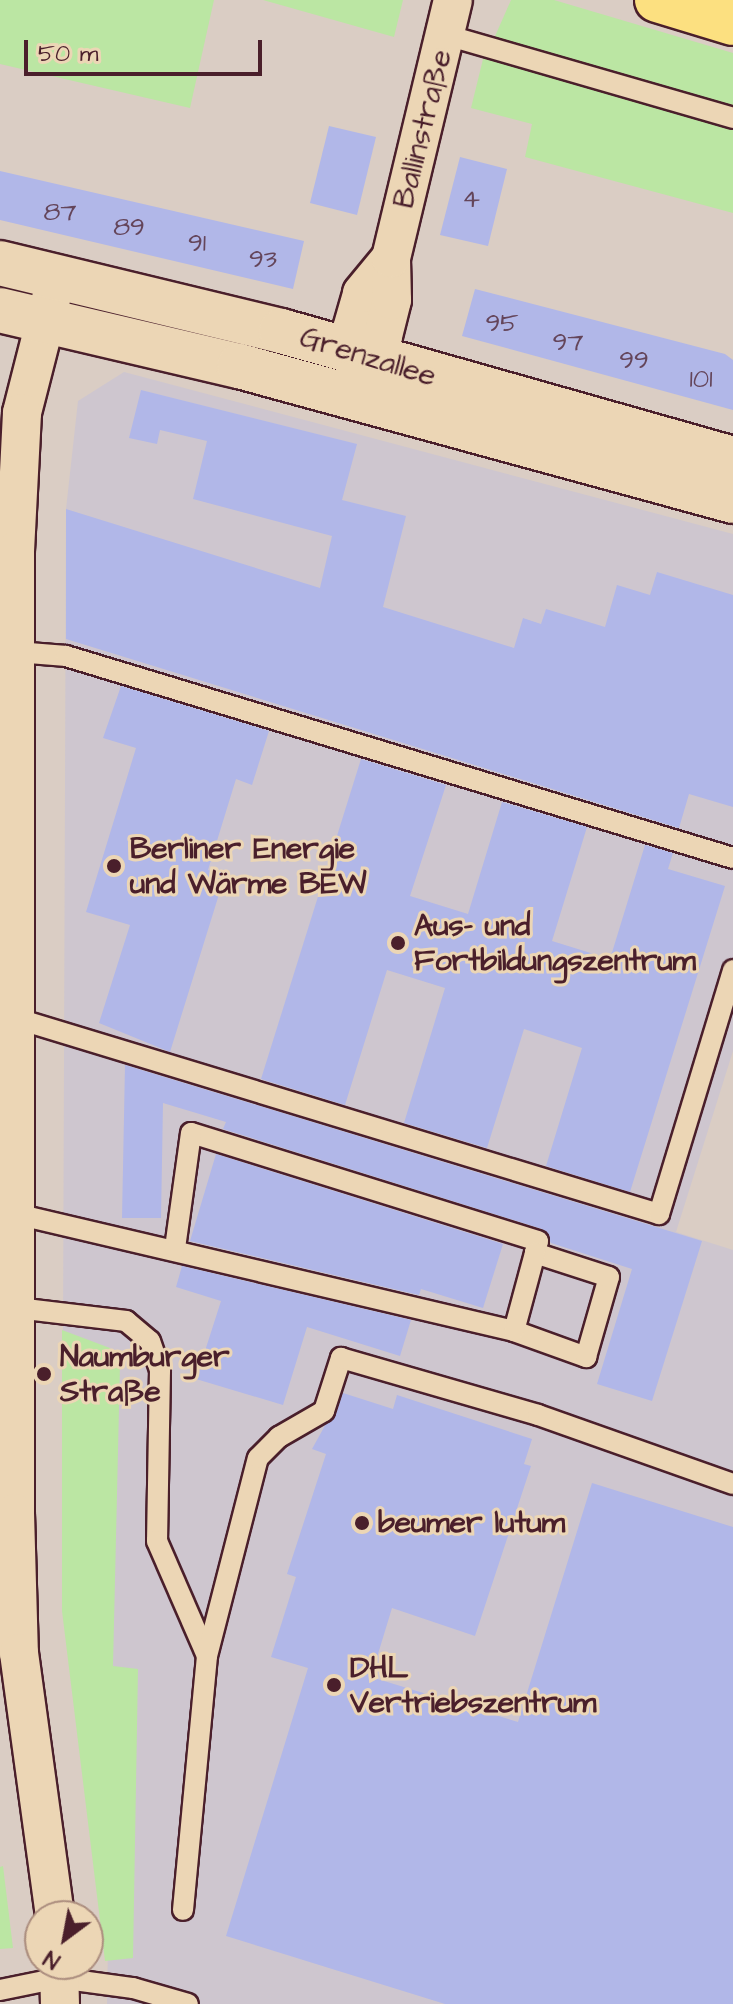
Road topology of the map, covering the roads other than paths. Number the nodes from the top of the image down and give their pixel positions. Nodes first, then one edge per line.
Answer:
1 (657, 0) edge
2 (449, 18) edge
3 (733, 23) edge
4 (733, 118) edge
5 (0, 263) edge
6 (57, 276) junction
7 (0, 310) edge
8 (45, 320) junction
9 (363, 355) junction
10 (351, 396) junction
11 (733, 459) edge
12 (733, 501) edge
13 (17, 652) junction
14 (733, 858) edge
15 (733, 970) edge
16 (9, 977) edge
17 (18, 1019) junction
18 (16, 1214) junction
19 (175, 1249) junction
20 (535, 1253) junction
21 (17, 1308) junction
22 (514, 1331) junction
23 (733, 1484) edge
24 (207, 1656) junction
25 (53, 1900) edge
26 (183, 1910) dead end
27 (59, 1982) edge
28 (133, 1988) junction
29 (0, 1990) edge
30 (172, 2004) edge
31 (188, 2004) edge

1 - 3 highway
2 - 4 lane
2 - 9 street, Ballinstraße
5 - 6 main road, Grenzallee
6 - 8 street
6 - 9 main road, Grenzallee
7 - 8 main road, Grenzallee
8 - 10 main road, Grenzallee
8 - 13 street
9 - 10 street, Ballinstraße
9 - 11 main road, Grenzallee
10 - 12 main road, Grenzallee
13 - 14 lane
13 - 16 street
15 - 17 lane
16 - 17 street
17 - 18 street
18 - 19 lane
18 - 21 street
19 - 20 lane
19 - 22 lane
20 - 22 lane
20 - 22 lane
21 - 24 lane
21 - 25 street
23 - 24 lane
24 - 26 lane
27 - 28 lane
27 - 29 lane
28 - 30 lane
28 - 31 lane

